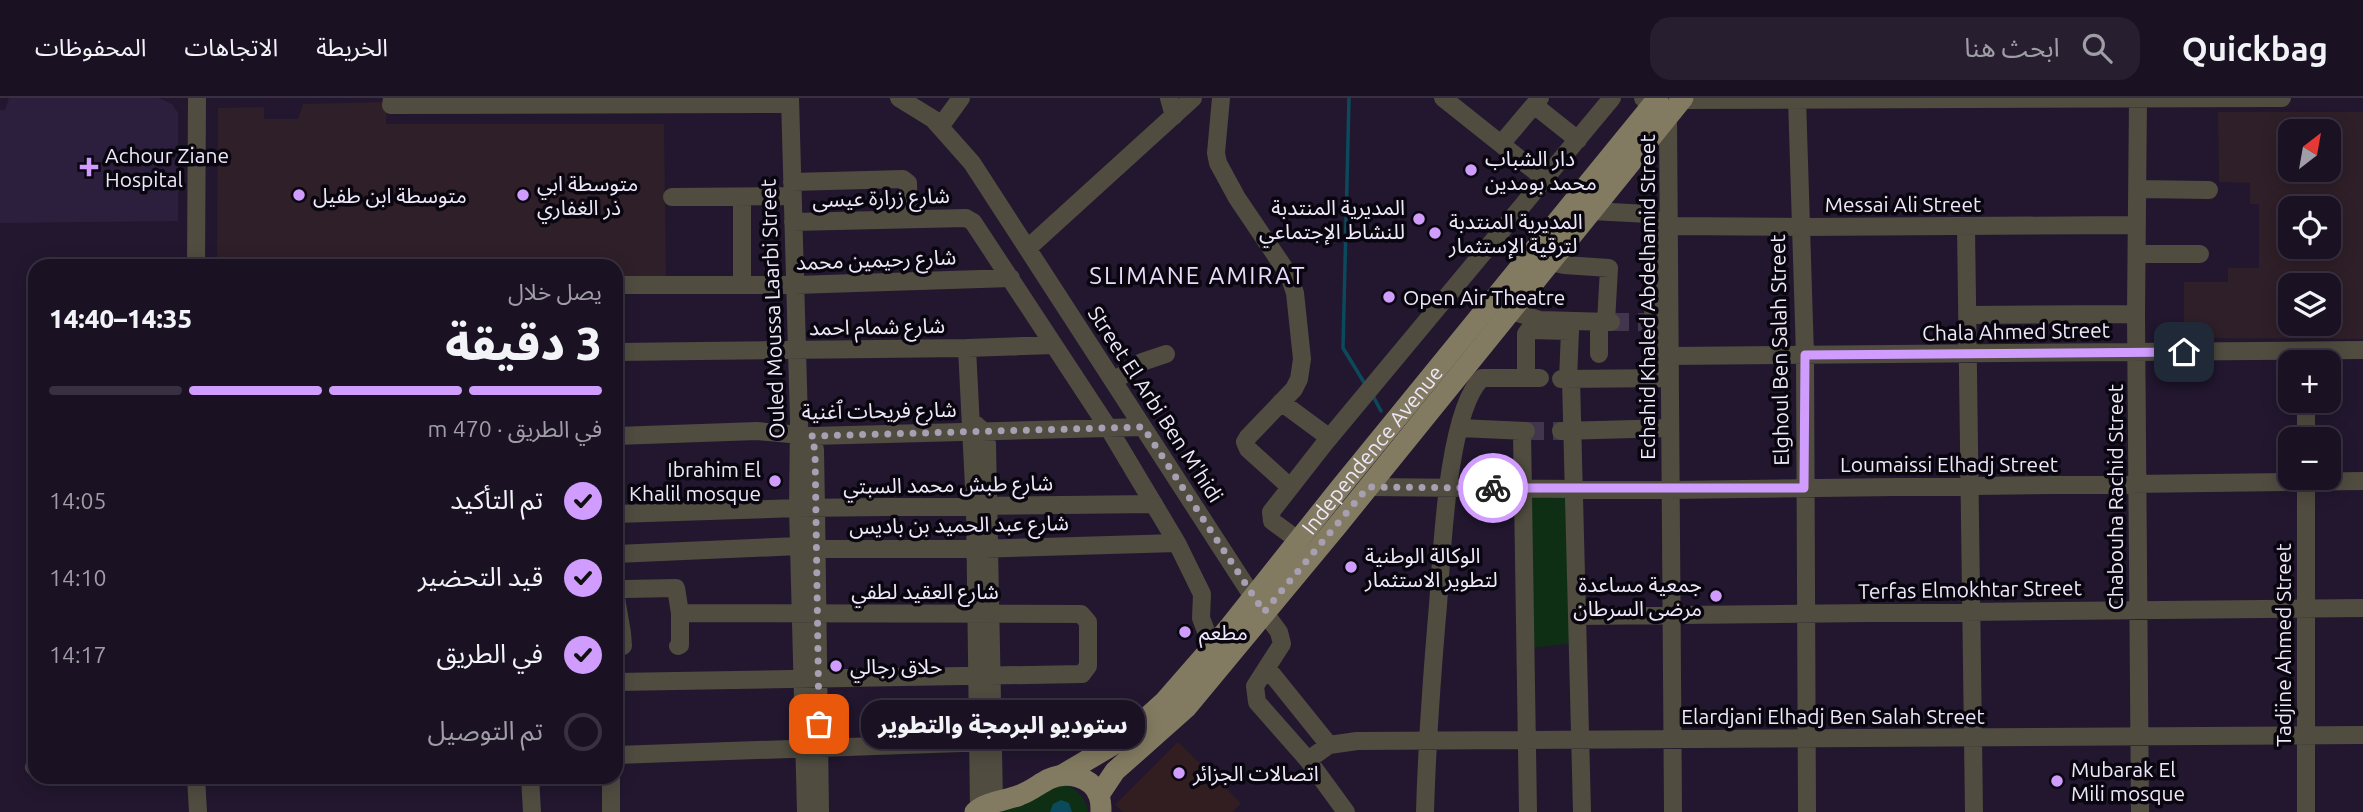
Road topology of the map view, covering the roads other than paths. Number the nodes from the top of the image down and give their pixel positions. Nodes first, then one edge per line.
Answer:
1 (197, 98) edge
2 (392, 98) edge
3 (899, 98) edge
4 (1169, 98) edge
5 (1193, 98) edge
6 (1221, 98) edge
7 (1443, 98) edge
8 (1612, 98) edge
9 (2282, 98) edge
10 (962, 99) edge
11 (1681, 99) edge
12 (1797, 99) edge
13 (1971, 99) edge
14 (2138, 99) edge
15 (537, 101) edge
16 (685, 101) edge
17 (790, 101) edge
18 (1537, 102) edge
19 (1655, 104) edge
20 (1174, 116) junction
21 (940, 127) junction
22 (1578, 140) junction
23 (1501, 144) junction
24 (1545, 179) junction
25 (792, 189) junction
26 (2137, 190) junction
27 (2209, 190) dead end
28 (672, 197) dead end
29 (742, 197) junction
30 (1591, 211) junction
31 (909, 219) junction
32 (793, 222) junction
33 (2137, 225) junction
34 (1669, 226) junction
35 (1966, 227) junction
36 (1801, 228) junction
37 (1028, 248) junction
38 (2137, 254) junction
39 (2200, 254) dead end
40 (195, 259) edge
41 (1550, 262) junction
42 (1012, 278) junction
43 (742, 284) junction
44 (623, 285) edge
45 (795, 285) junction
46 (2136, 314) junction
47 (1967, 315) junction
48 (1522, 318) junction
49 (1604, 324) junction
50 (1576, 331) dead end
51 (1054, 345) junction
52 (967, 348) junction
53 (797, 350) junction
54 (2363, 350) edge
55 (623, 352) edge
56 (2136, 352) junction
57 (2341, 352) edge
58 (1166, 354) dead end
59 (1968, 354) junction
60 (1805, 355) junction
61 (2278, 355) edge
62 (1670, 356) junction
63 (1653, 368) dead end
64 (1670, 377) junction
65 (1600, 378) junction
66 (1552, 379) junction
67 (1114, 381) junction
68 (1281, 402) junction
69 (1143, 427) junction
70 (1670, 428) junction
71 (975, 429) junction
72 (1109, 429) junction
73 (1460, 429) junction
74 (1566, 431) junction
75 (805, 435) junction
76 (623, 436) edge
77 (1325, 443) junction
78 (2278, 481) edge
79 (2341, 481) edge
80 (2363, 481) edge
81 (2137, 485) junction
82 (1290, 487) junction
83 (1368, 487) junction
84 (1969, 487) junction
85 (1438, 488) junction
86 (1521, 488) junction
87 (1575, 488) junction
88 (1804, 488) junction
89 (1671, 490) junction
90 (2306, 490) edge
91 (1154, 504) junction
92 (982, 507) junction
93 (807, 508) junction
94 (623, 514) edge
95 (1298, 540) junction
96 (1177, 542) junction
97 (808, 547) junction
98 (983, 549) junction
99 (623, 554) edge
100 (623, 590) edge
101 (1259, 605) junction
102 (2363, 608) edge
103 (2139, 610) junction
104 (2306, 610) junction
105 (680, 613) junction
106 (983, 613) junction
107 (1971, 613) junction
108 (808, 614) junction
109 (1806, 614) junction
110 (1672, 615) junction
111 (1578, 616) junction
112 (678, 646) dead end
113 (1212, 647) junction
114 (1266, 668) junction
115 (984, 675) junction
116 (810, 678) junction
117 (623, 682) edge
118 (2363, 734) edge
119 (2305, 735) junction
120 (2140, 736) junction
121 (1973, 738) junction
122 (1807, 739) junction
123 (1427, 740) junction
124 (1580, 740) junction
125 (1673, 740) junction
126 (1529, 741) junction
127 (986, 742) junction
128 (1329, 745) junction
129 (812, 748) junction
130 (623, 755) edge
131 (1308, 760) junction
132 (1062, 775) junction
133 (196, 784) edge
134 (530, 784) edge
135 (611, 784) edge
136 (1100, 803) edge
137 (983, 807) edge
138 (198, 811) edge
139 (532, 812) edge
140 (611, 812) edge
141 (806, 812) edge
142 (820, 812) edge
143 (1346, 812) edge
144 (1425, 812) edge
145 (1528, 812) edge
146 (1582, 812) edge
147 (1673, 812) edge
148 (1807, 812) edge
149 (1974, 812) edge
150 (2140, 812) edge
151 (2306, 812) edge

1 - 40 street
2 - 15 street
3 - 21 street, Street El Arbi Ben M'hidi
4 - 20 street
5 - 20 street
6 - 68 street
7 - 23 street
8 - 22 street
9 - 14 street
10 - 21 street
11 - 12 street
11 - 19 main road, Independence Avenue
12 - 13 street
12 - 36 street, Elghoul Ben Salah Street
13 - 14 street
14 - 26 street, Chabouha Rachid Street
15 - 16 street
16 - 17 street
17 - 25 street, Ouled Moussa Laarbi Street
18 - 22 street
18 - 23 street
19 - 30 main road, Independence Avenue
19 - 34 street, Echahid Khaled Abdelhamid Street
19 - 95 main road, Independence Avenue
20 - 37 street
21 - 37 street, Street El Arbi Ben M'hidi
22 - 24 street
23 - 24 street
24 - 77 street
25 - 29 street
25 - 31 street
25 - 32 street, Ouled Moussa Laarbi Street
26 - 27 street
26 - 33 street, Chabouha Rachid Street
28 - 29 street
29 - 43 street
30 - 41 main road, Independence Avenue
30 - 63 street
31 - 32 street, شارع زرارة عيسى
31 - 42 street, شارع زرارة عيسى
32 - 45 street, Ouled Moussa Laarbi Street
33 - 35 street, Messai Ali Street
33 - 38 street, Chabouha Rachid Street
34 - 36 street, Messai Ali Street
34 - 62 street, Echahid Khaled Abdelhamid Street
35 - 36 street, Messai Ali Street
35 - 47 street
36 - 60 street, Elghoul Ben Salah Street
37 - 67 street, Street El Arbi Ben M'hidi
38 - 39 street
38 - 46 street, Chabouha Rachid Street
41 - 48 main road, Independence Avenue
41 - 49 street
42 - 45 street, شارع رحيمين محمد
42 - 51 street
43 - 44 street, شارع رحيمين محمد
43 - 45 street, شارع رحيمين محمد
45 - 53 street, Ouled Moussa Laarbi Street
46 - 47 street
46 - 56 street, Chabouha Rachid Street
47 - 59 street
48 - 49 street
48 - 83 main road, Independence Avenue
49 - 50 street
49 - 65 street
51 - 52 street, شارع شمام احمد
51 - 72 street
52 - 53 street, شارع شمام احمد
52 - 71 street
53 - 55 street, شارع شمام احمد
53 - 75 street, Ouled Moussa Laarbi Street
54 - 57 street, Chala Ahmed Street
56 - 59 street, Chala Ahmed Street
56 - 61 street, Chala Ahmed Street
56 - 81 street, Chabouha Rachid Street
58 - 67 street
59 - 60 street, Chala Ahmed Street
59 - 84 street
60 - 62 street, Chala Ahmed Street
60 - 88 street, Elghoul Ben Salah Street
62 - 64 street, Echahid Khaled Abdelhamid Street
64 - 65 street
64 - 70 street, Echahid Khaled Abdelhamid Street
65 - 66 street
66 - 73 street
66 - 74 street
67 - 69 street, Street El Arbi Ben M'hidi
68 - 77 street
68 - 82 street
69 - 72 street, شارع فريحات ٱغنية
69 - 101 street, Street El Arbi Ben M'hidi
70 - 74 street
70 - 89 street, Echahid Khaled Abdelhamid Street
71 - 72 street, شارع فريحات ٱغنية
71 - 75 street, شارع فريحات ٱغنية
71 - 92 street
72 - 91 street
73 - 85 street
73 - 86 street
74 - 87 street
75 - 76 street, شارع فريحات ٱغنية
75 - 93 street, Ouled Moussa Laarbi Street
77 - 82 street
78 - 81 street, Loumaissi Elhadj Street
79 - 80 street, Loumaissi Elhadj Street
81 - 84 street, Loumaissi Elhadj Street
81 - 103 street, Chabouha Rachid Street
82 - 95 street
83 - 85 street, Loumaissi Elhadj Street
83 - 101 main road, Independence Avenue
84 - 88 street, Loumaissi Elhadj Street
84 - 107 street
85 - 86 street, Loumaissi Elhadj Street
85 - 123 street
86 - 87 street, Loumaissi Elhadj Street
86 - 126 street
87 - 89 street, Loumaissi Elhadj Street
87 - 111 street
88 - 89 street, Loumaissi Elhadj Street
88 - 109 street, Elghoul Ben Salah Street
89 - 110 street, Echahid Khaled Abdelhamid Street
90 - 104 street, Tadjine Ahmed Street
91 - 92 street, شارع طبش محمد السبتي
91 - 96 street
92 - 93 street, شارع طبش محمد السبتي
92 - 98 street
93 - 94 street, شارع طبش محمد السبتي
93 - 97 street, Ouled Moussa Laarbi Street
95 - 101 main road, Independence Avenue
96 - 98 street, شارع عبد الحميد بن باديس
96 - 113 street
97 - 98 street, شارع عبد الحميد بن باديس
97 - 99 street, شارع عبد الحميد بن باديس
97 - 108 street, Ouled Moussa Laarbi Street
98 - 106 street
100 - 105 street
101 - 113 main road, Independence Avenue
101 - 114 street, Street El Arbi Ben M'hidi
101 - 136 main road, Independence Avenue
102 - 104 street, Terfas Elmokhtar Street
103 - 104 street, Terfas Elmokhtar Street
103 - 107 street, Terfas Elmokhtar Street
103 - 120 street, Chabouha Rachid Street
104 - 119 street, Tadjine Ahmed Street
105 - 108 street, شارع العقيد لطفي
105 - 112 street
106 - 108 street, شارع العقيد لطفي
106 - 115 street
106 - 115 street, شارع العقيد لطفي
107 - 109 street, Terfas Elmokhtar Street
107 - 121 street
108 - 116 street, Ouled Moussa Laarbi Street
109 - 110 street, Terfas Elmokhtar Street
109 - 122 street, Elghoul Ben Salah Street
110 - 111 street, Terfas Elmokhtar Street
110 - 125 street, Echahid Khaled Abdelhamid Street
111 - 124 street
113 - 132 main road, Independence Avenue
114 - 128 street
114 - 131 street
115 - 116 street
115 - 127 street
116 - 117 street
116 - 129 street, Ouled Moussa Laarbi Street
118 - 119 street, Elardjani Elhadj Ben Salah Street
119 - 120 street, Elardjani Elhadj Ben Salah Street
119 - 151 street, Tadjine Ahmed Street
120 - 121 street, Elardjani Elhadj Ben Salah Street
120 - 150 street, Chabouha Rachid Street
121 - 122 street, Elardjani Elhadj Ben Salah Street
121 - 149 street
122 - 125 street, Elardjani Elhadj Ben Salah Street
122 - 148 street, Elghoul Ben Salah Street
123 - 126 street, Elardjani Elhadj Ben Salah Street
123 - 128 street, Elardjani Elhadj Ben Salah Street
123 - 144 street
124 - 125 street, Elardjani Elhadj Ben Salah Street
124 - 126 street, Elardjani Elhadj Ben Salah Street
124 - 146 street
125 - 147 street, Echahid Khaled Abdelhamid Street
126 - 145 street
127 - 129 street
127 - 137 street
128 - 131 street, Elardjani Elhadj Ben Salah Street
129 - 130 street
129 - 141 street, Ouled Moussa Laarbi Street
129 - 142 street, Ouled Moussa Laarbi Street
131 - 143 street
132 - 136 main road
132 - 137 main road, Independence Avenue
133 - 138 street
134 - 139 street
135 - 140 street

